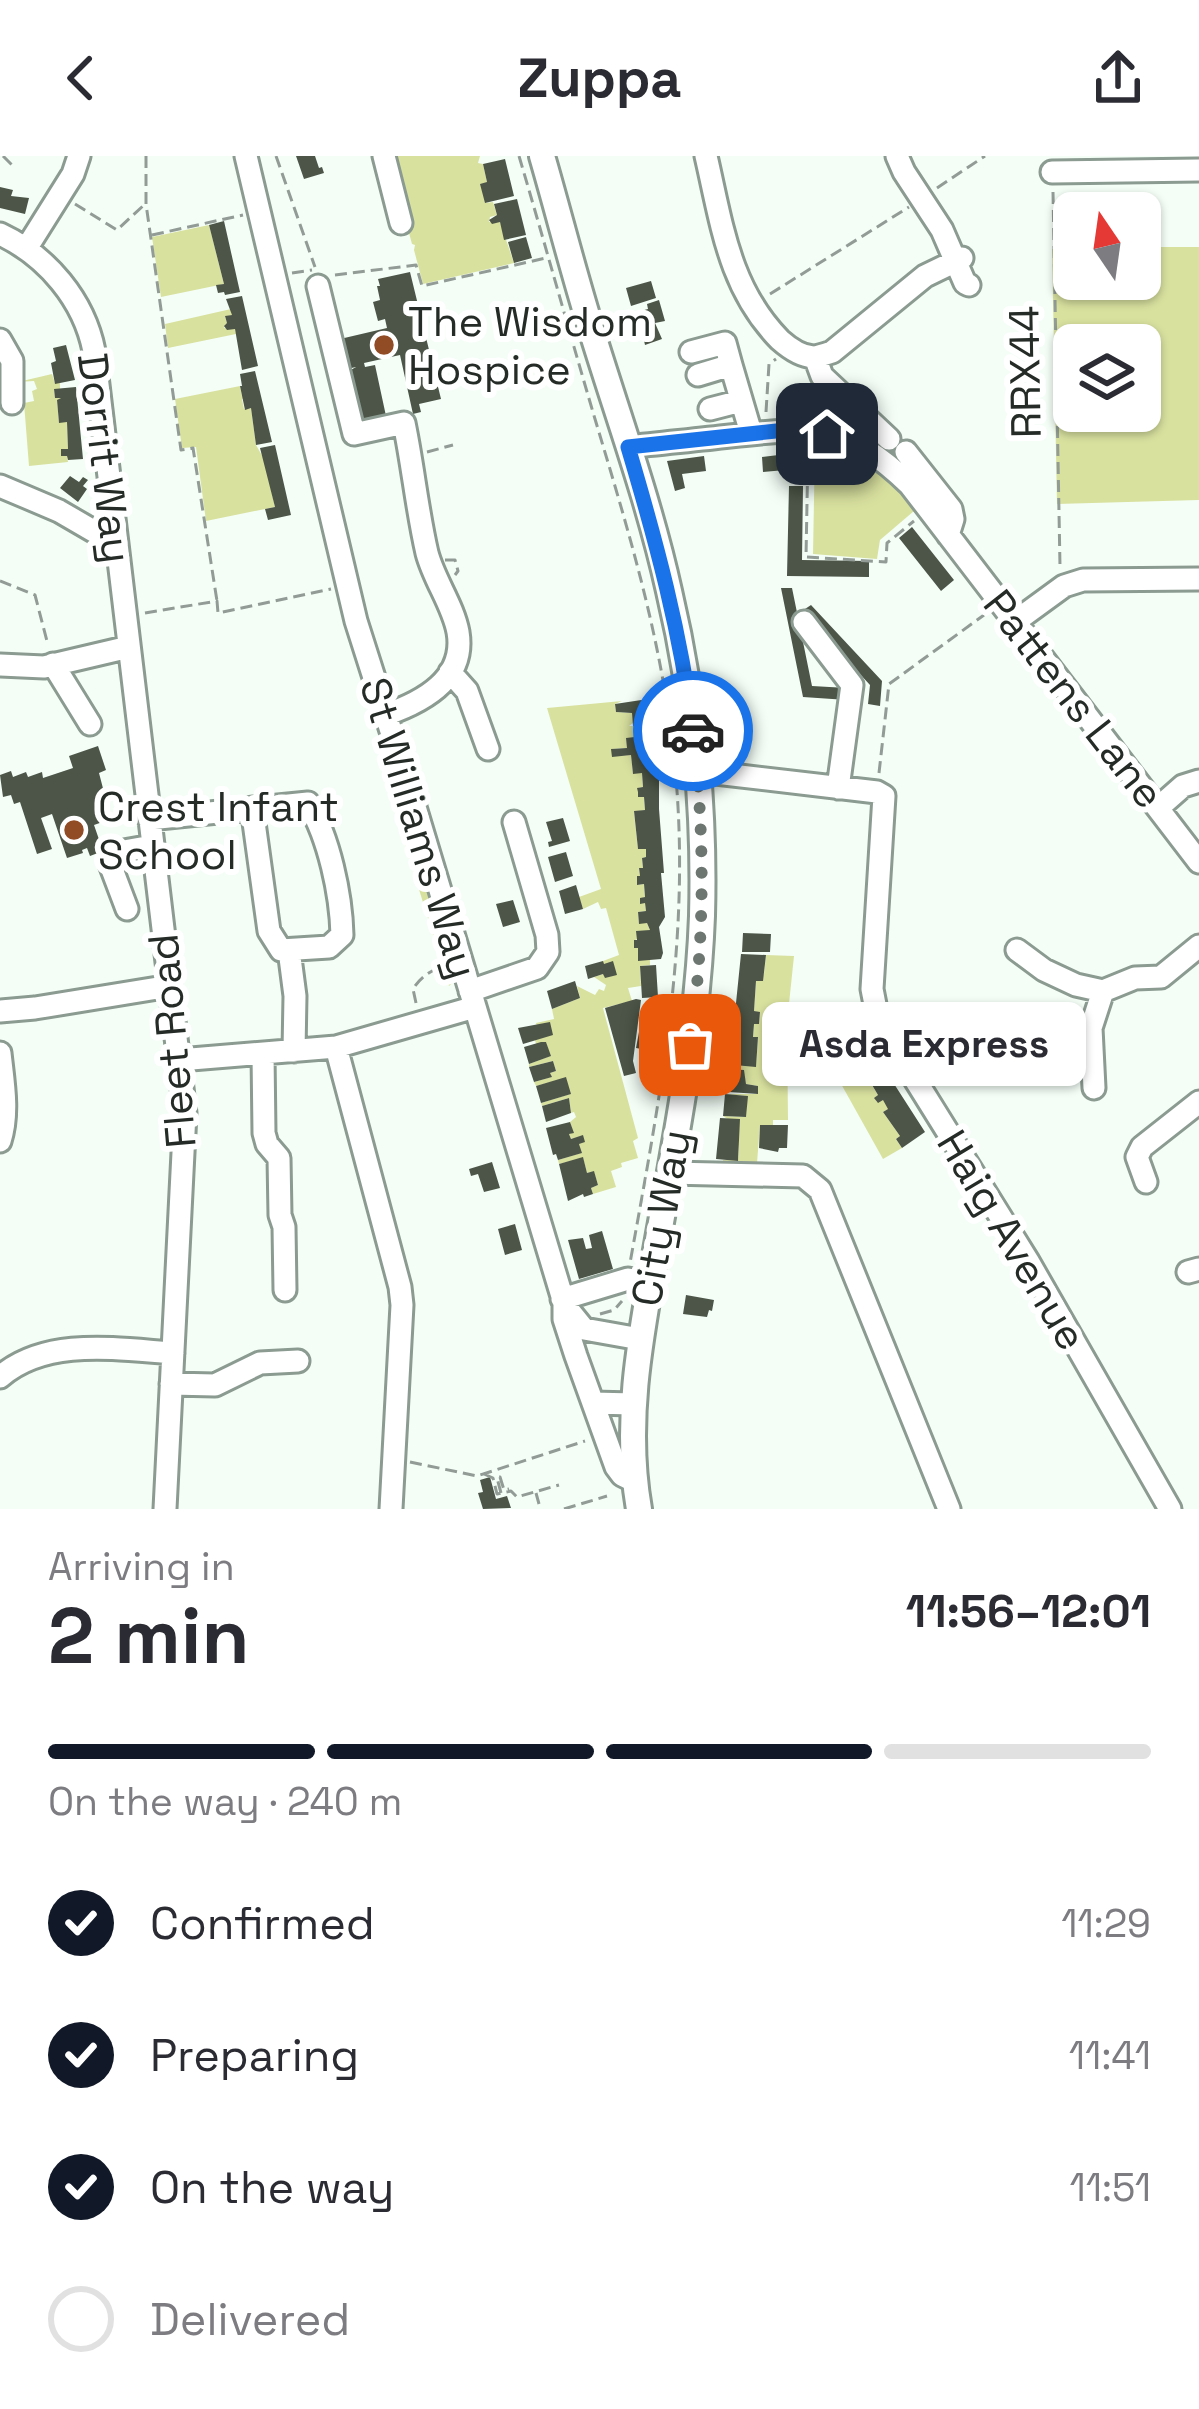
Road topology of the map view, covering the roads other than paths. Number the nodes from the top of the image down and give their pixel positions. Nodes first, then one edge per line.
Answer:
1 (79, 156) edge
2 (246, 156) edge
3 (384, 156) edge
4 (542, 156) edge
5 (706, 156) edge
6 (897, 156) edge
7 (1199, 170) edge
8 (1052, 172) road end
9 (401, 223) dead end
10 (0, 234) edge
11 (26, 249) junction
12 (959, 260) junction
13 (322, 277) road end
14 (969, 285) dead end
15 (0, 340) edge
16 (691, 352) dead end
17 (815, 357) junction
18 (731, 365) junction
19 (698, 375) dead end
20 (8, 393) edge
21 (741, 401) junction
22 (710, 410) dead end
23 (758, 433) junction
24 (628, 447) junction
25 (0, 486) edge
26 (116, 535) junction
27 (948, 535) junction
28 (1199, 579) edge
29 (1008, 612) junction
30 (804, 622) dead end
31 (129, 647) junction
32 (53, 664) junction
33 (0, 665) edge
34 (450, 672) junction
35 (386, 715) junction
36 (90, 724) dead end
37 (488, 749) dead end
38 (698, 772) junction
39 (1199, 781) edge
40 (838, 788) junction
41 (252, 808) junction
42 (1158, 808) junction
43 (149, 820) junction
44 (514, 822) dead end
45 (152, 846) junction
46 (1199, 862) edge
47 (127, 909) dead end
48 (1199, 946) edge
49 (290, 950) junction
50 (1018, 950) dead end
51 (170, 986) junction
52 (1103, 991) junction
53 (473, 999) junction
54 (0, 1011) edge
55 (336, 1048) junction
56 (0, 1052) edge
57 (294, 1052) junction
58 (263, 1054) junction
59 (179, 1060) junction
60 (1094, 1088) dead end
61 (1199, 1102) edge
62 (0, 1141) edge
63 (660, 1182) junction
64 (1146, 1182) dead end
65 (639, 1281) junction
66 (285, 1289) dead end
67 (563, 1301) junction
68 (592, 1323) junction
69 (640, 1339) junction
70 (573, 1348) junction
71 (173, 1353) junction
72 (298, 1361) dead end
73 (0, 1377) edge
74 (171, 1384) junction
75 (593, 1402) junction
76 (633, 1404) junction
77 (616, 1472) junction
78 (165, 1509) edge
79 (392, 1509) edge
80 (639, 1509) edge
81 (950, 1509) edge
82 (1170, 1509) edge

1 - 11 street
2 - 35 street, St Williams Way
3 - 9 street
4 - 24 main road, City Way
5 - 17 street
6 - 12 street
7 - 8 street
10 - 11 street, Dorrit Way
11 - 26 street, Dorrit Way
12 - 14 street
12 - 17 street
13 - 34 street
15 - 20 street
16 - 18 street
17 - 27 street, Pattens Lane
18 - 19 street
18 - 21 street
21 - 22 street
21 - 23 street
23 - 24 street, Pattens Lane
23 - 27 street, Pattens Lane
24 - 38 main road, City Way
25 - 26 street
26 - 31 street, Dorrit Way
27 - 29 street, Pattens Lane
28 - 29 street
29 - 42 street, Pattens Lane
30 - 40 street
31 - 32 street
31 - 43 street, Fleet Road
32 - 33 street
32 - 36 street
34 - 35 street
34 - 37 street
35 - 53 street, St Williams Way
38 - 40 street
38 - 63 main road, City Way
39 - 42 street
40 - 82 street, Haig Avenue
41 - 43 street
41 - 49 street
41 - 49 street
42 - 46 street, Pattens Lane
43 - 45 street, Fleet Road
44 - 53 street
45 - 47 street
45 - 51 street, Fleet Road
48 - 52 street
49 - 57 street
50 - 52 street
51 - 54 street
51 - 59 street, Fleet Road
52 - 60 street
53 - 55 street
53 - 67 street, St Williams Way
55 - 57 street
55 - 79 street
56 - 62 street
57 - 58 street
58 - 59 street
58 - 66 street
59 - 71 street, Fleet Road
61 - 64 street
63 - 65 main road, City Way
63 - 81 street
65 - 67 street
65 - 69 main road, City Way
67 - 68 street
67 - 70 street, St Williams Way
68 - 69 street
68 - 70 street
69 - 76 main road, City Way
70 - 75 street, St Williams Way
71 - 73 street
71 - 74 street, Fleet Road
72 - 74 street
74 - 78 street, Fleet Road
75 - 76 street
75 - 77 street, St Williams Way
76 - 77 main road, City Way
77 - 80 main road, City Way

